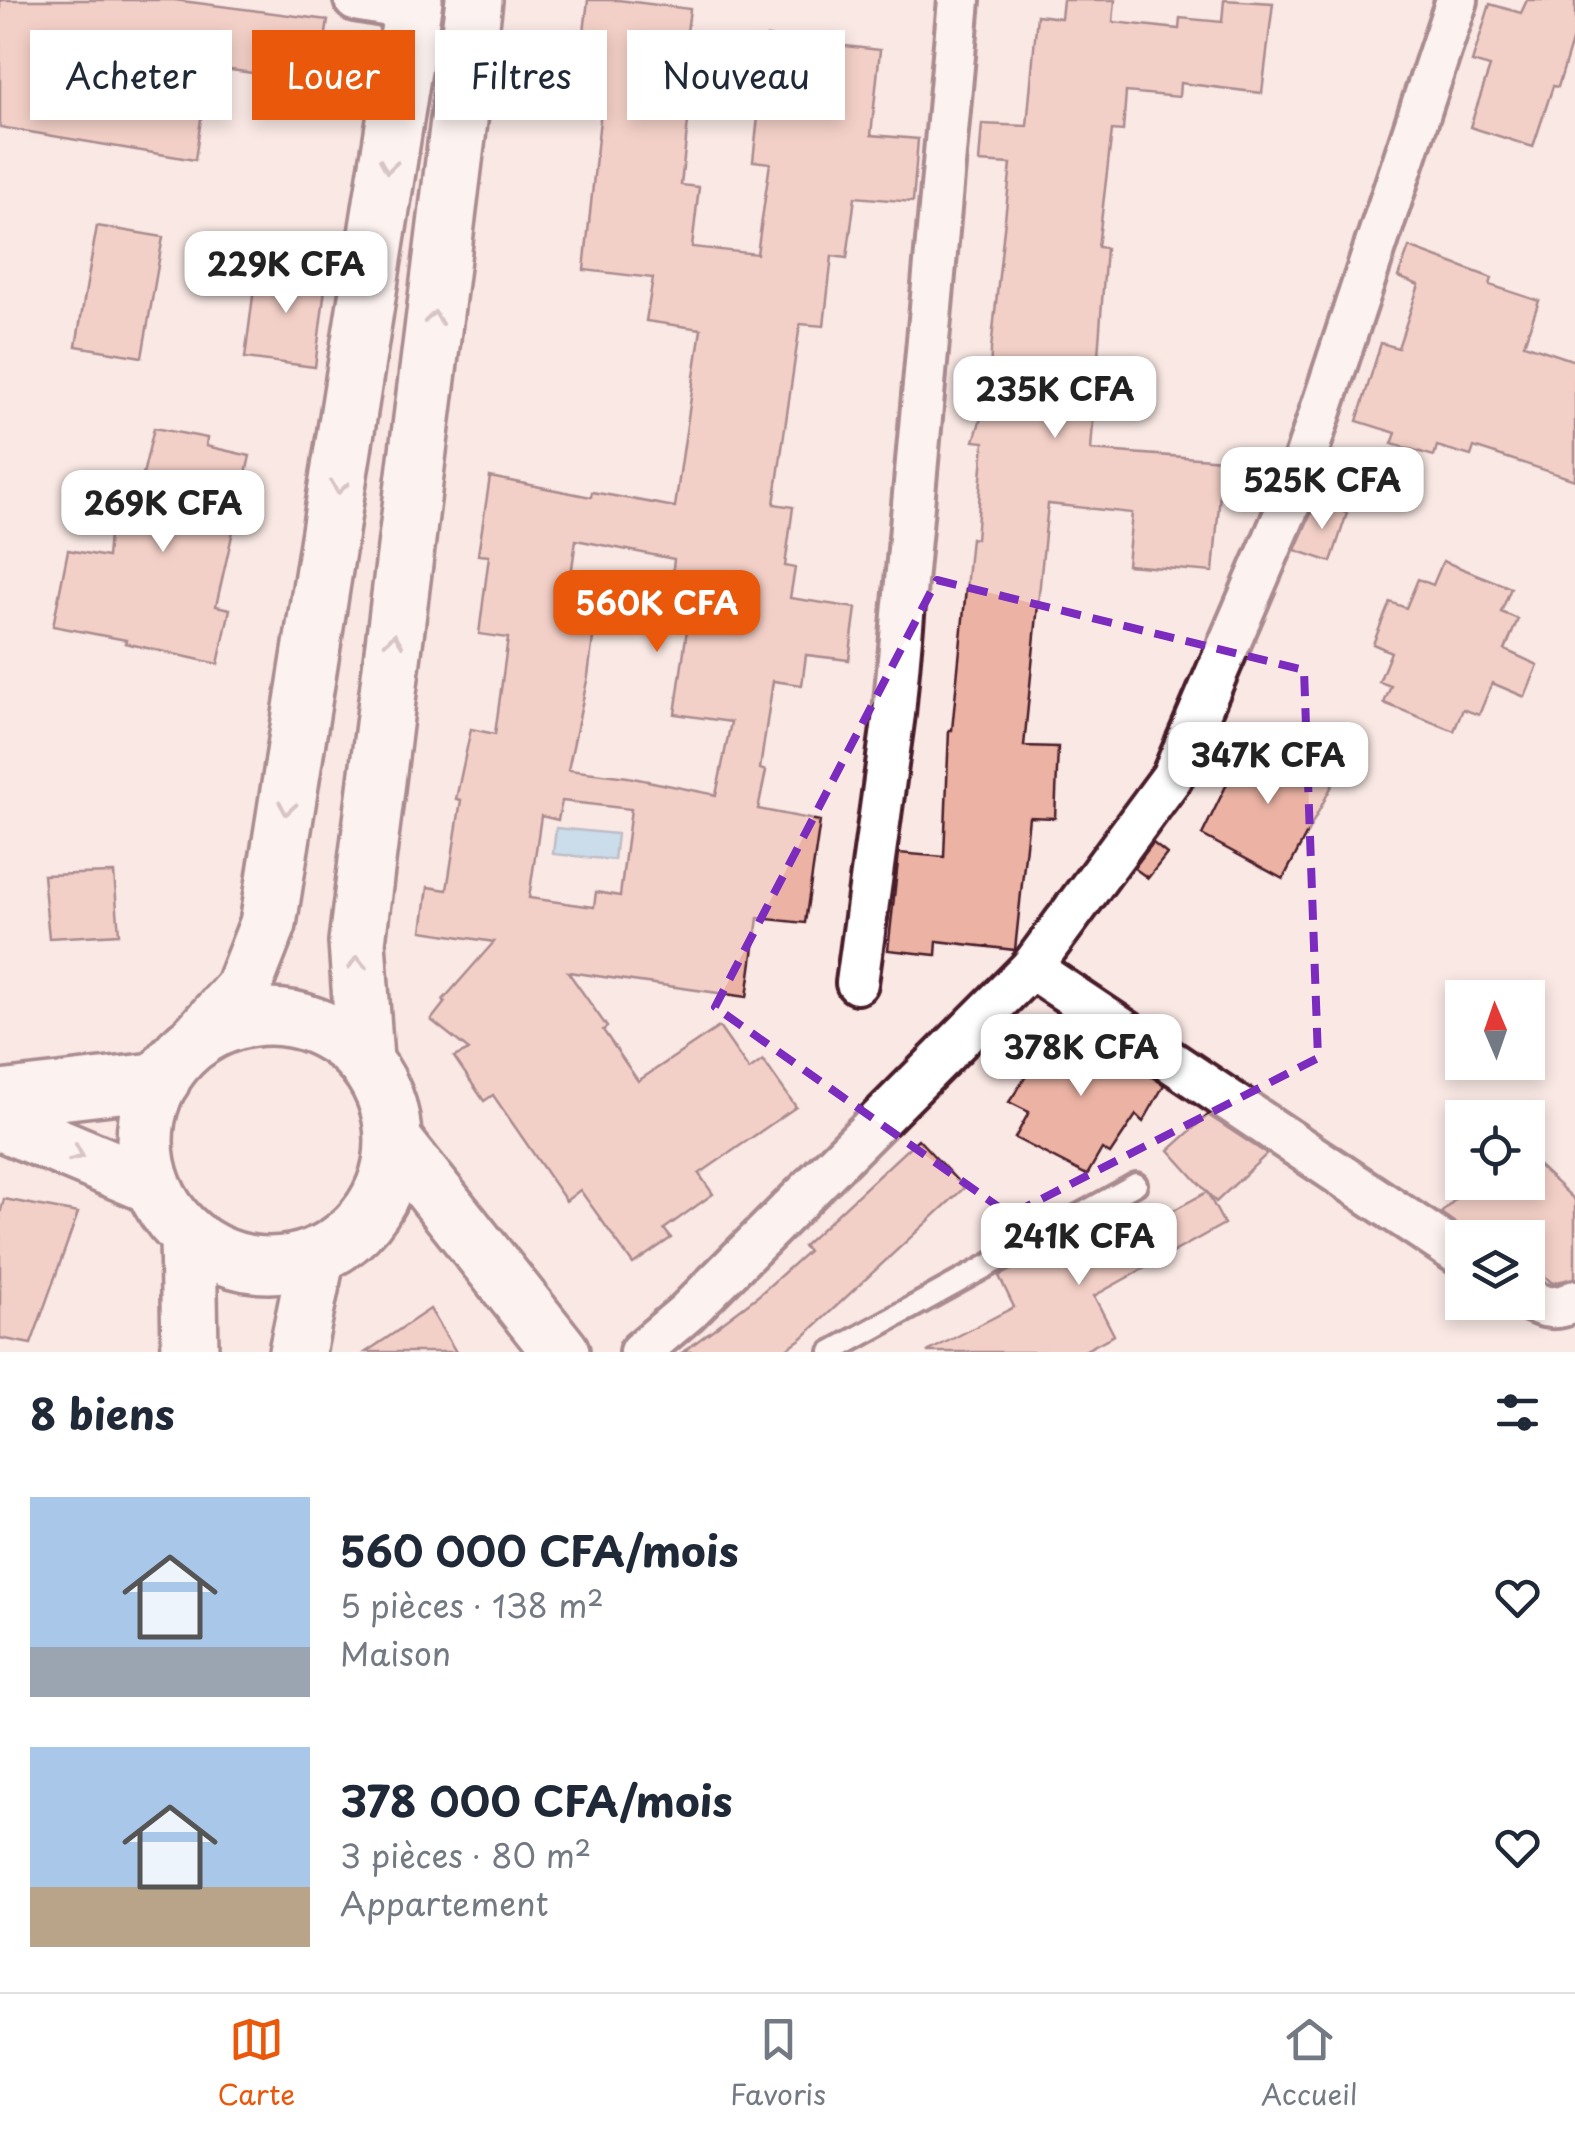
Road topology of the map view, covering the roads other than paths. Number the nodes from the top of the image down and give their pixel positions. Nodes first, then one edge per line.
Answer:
1 (355, 0) edge
2 (474, 0) edge
3 (959, 0) edge
4 (1457, 0) edge
5 (413, 5) edge
6 (1031, 968) junction
7 (857, 983) dead end
8 (179, 1060) junction
9 (364, 1060) junction
10 (0, 1099) edge
11 (0, 1122) edge
12 (394, 1141) junction
13 (1136, 1184) dead end
14 (153, 1186) junction
15 (188, 1236) junction
16 (1445, 1245) edge
17 (317, 1256) junction
18 (1575, 1300) edge
19 (1545, 1307) edge
20 (190, 1352) edge
21 (297, 1352) edge
22 (562, 1352) edge
23 (640, 1352) edge
24 (830, 1352) edge

1 - 5 street
9 -> 2 main road
3 - 7 street
4 - 6 street
5 -> 8 main road
6 - 16 street
6 - 23 street
8 - 9 main road
8 - 10 main road
8 - 14 main road
9 - 12 main road
11 -> 14 main road
12 - 17 main road
12 - 22 main road
13 - 24 lane
14 - 15 main road
15 - 17 main road
15 - 20 main road
17 - 21 main road
18 - 19 street

